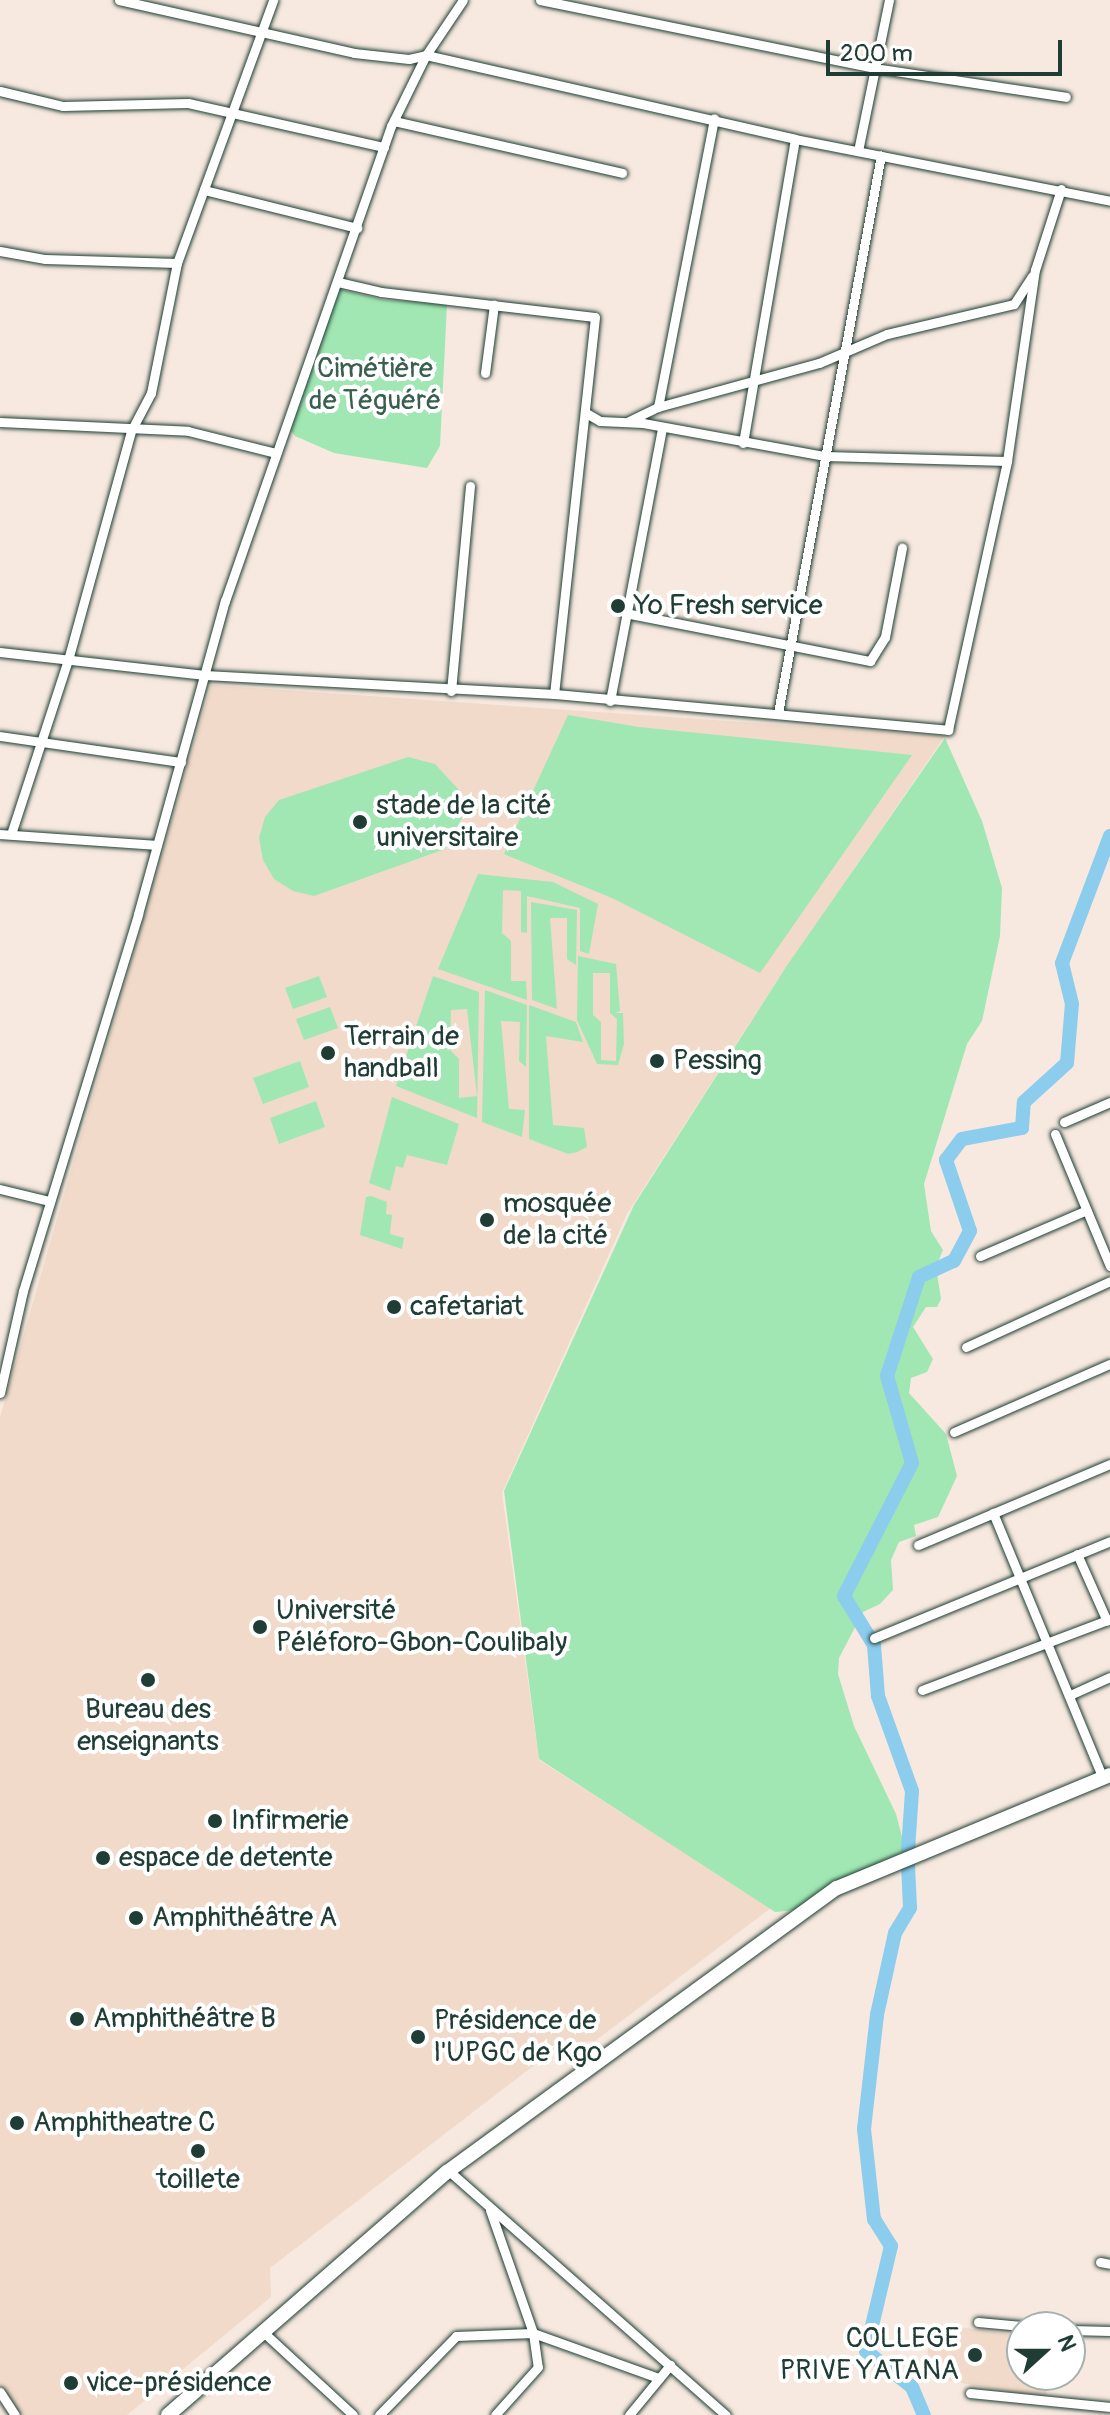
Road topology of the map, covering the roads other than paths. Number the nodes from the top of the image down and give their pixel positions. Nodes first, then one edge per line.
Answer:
1 (119, 0) edge
2 (273, 0) edge
3 (463, 0) edge
4 (540, 0) edge
5 (889, 0) edge
6 (264, 32) junction
7 (426, 55) junction
8 (875, 68) junction
9 (0, 91) edge
10 (1066, 97) dead end
11 (234, 115) junction
12 (714, 118) junction
13 (394, 121) junction
14 (795, 139) junction
15 (384, 147) junction
16 (858, 151) junction
17 (881, 155) junction
18 (622, 173) dead end
19 (1061, 189) junction
20 (204, 190) junction
21 (1110, 201) edge
22 (357, 228) junction
23 (0, 251) edge
24 (177, 263) junction
25 (1035, 270) junction
26 (338, 282) junction
27 (494, 305) junction
28 (844, 351) junction
29 (485, 373) dead end
30 (754, 380) junction
31 (658, 407) junction
32 (586, 413) junction
33 (629, 421) junction
34 (0, 422) edge
35 (662, 429) junction
36 (131, 431) junction
37 (743, 443) junction
38 (276, 453) junction
39 (825, 456) junction
40 (1007, 461) junction
41 (470, 486) dead end
42 (902, 548) dead end
43 (625, 613) junction
44 (789, 648) junction
45 (0, 652) edge
46 (68, 660) junction
47 (205, 675) junction
48 (451, 691) junction
49 (554, 694) junction
50 (610, 701) junction
51 (778, 713) junction
52 (0, 736) edge
53 (42, 738) junction
54 (181, 762) junction
55 (6, 834) edge
56 (157, 845) junction
57 (1110, 1102) edge
58 (1064, 1122) dead end
59 (1055, 1134) dead end
60 (0, 1189) edge
61 (49, 1201) junction
62 (1087, 1210) junction
63 (980, 1256) dead end
64 (1110, 1266) edge
65 (1110, 1281) edge
66 (966, 1347) dead end
67 (1110, 1364) edge
68 (3, 1372) edge
69 (0, 1393) edge
70 (954, 1432) dead end
71 (1110, 1464) edge
72 (993, 1513) junction
73 (1110, 1541) edge
74 (918, 1545) dead end
75 (1077, 1554) junction
76 (1020, 1578) junction
77 (1108, 1620) edge
78 (874, 1638) dead end
79 (1048, 1643) junction
80 (1110, 1677) edge
81 (922, 1690) dead end
82 (1070, 1695) junction
83 (1106, 1777) edge
84 (449, 2171) junction
85 (489, 2206) junction
86 (978, 2322) dead end
87 (1006, 2325) edge
88 (261, 2330) junction
89 (1086, 2330) edge
90 (1110, 2331) edge
91 (533, 2333) junction
92 (670, 2365) junction
93 (659, 2378) junction
94 (0, 2392) edge
95 (970, 2393) dead end
96 (1095, 2405) junction
97 (1110, 2407) edge
98 (15, 2415) edge
99 (168, 2415) edge
100 (353, 2415) edge
101 (379, 2415) edge
102 (495, 2415) edge
103 (629, 2415) edge
104 (726, 2415) edge
105 (1089, 2415) edge

1 - 6 street
2 - 6 street
3 - 7 street
4 - 8 street
5 - 8 street
6 - 7 street
6 - 11 street
7 - 12 street
7 - 13 street
8 - 10 street
8 - 16 street
9 - 11 street
11 - 15 street
11 - 20 street
12 - 14 street
12 - 31 street
13 - 15 street
13 - 18 street
14 - 16 street
14 - 30 street
15 - 22 street
16 - 17 street
17 - 19 street
17 - 28 street
19 - 21 street
19 - 25 street
20 - 22 street
20 - 24 street
22 - 26 street
23 - 24 street
24 - 36 street
25 - 28 street
25 - 40 street
26 - 27 street
26 - 38 street
27 - 29 street
27 - 32 street
28 - 30 street
28 - 39 street
30 - 31 street
30 - 37 street
31 - 33 street
32 - 33 street
32 - 49 street
33 - 35 street
34 - 36 street
35 - 37 street
35 - 43 street
36 - 38 street
36 - 46 street
37 - 39 street
38 - 47 street
39 - 40 street
39 - 44 street
40 - 51 street
41 - 48 street
42 - 44 street
43 - 44 street
43 - 50 street
44 - 51 street
45 - 46 street
46 - 47 street
46 - 53 street
47 - 48 street
47 - 54 street
48 - 49 street
49 - 50 street
50 - 51 street
52 - 53 street
53 - 54 street
53 - 55 street
54 - 56 street
55 - 56 street
56 - 61 street
57 - 58 street
59 - 62 street
60 - 61 street
61 - 68 street
62 - 63 street
62 - 64 street
65 - 66 street
67 - 70 street
68 - 69 street
71 - 72 street
72 - 74 street
72 - 76 street
73 - 75 street
75 - 76 street
75 - 77 street
76 - 78 street
76 - 79 street
77 - 79 street
79 - 81 street
79 - 82 street
80 - 82 street
82 - 83 street
83 - 84 main road
84 - 85 street
84 - 88 main road
85 - 91 street
85 - 92 street
86 - 87 street
88 - 99 main road
88 - 100 street
89 - 90 street
91 - 93 street
91 - 101 street
91 - 102 street
92 - 93 street
92 - 104 street
93 - 103 street
94 - 98 street
95 - 96 street
96 - 97 street
96 - 105 street

